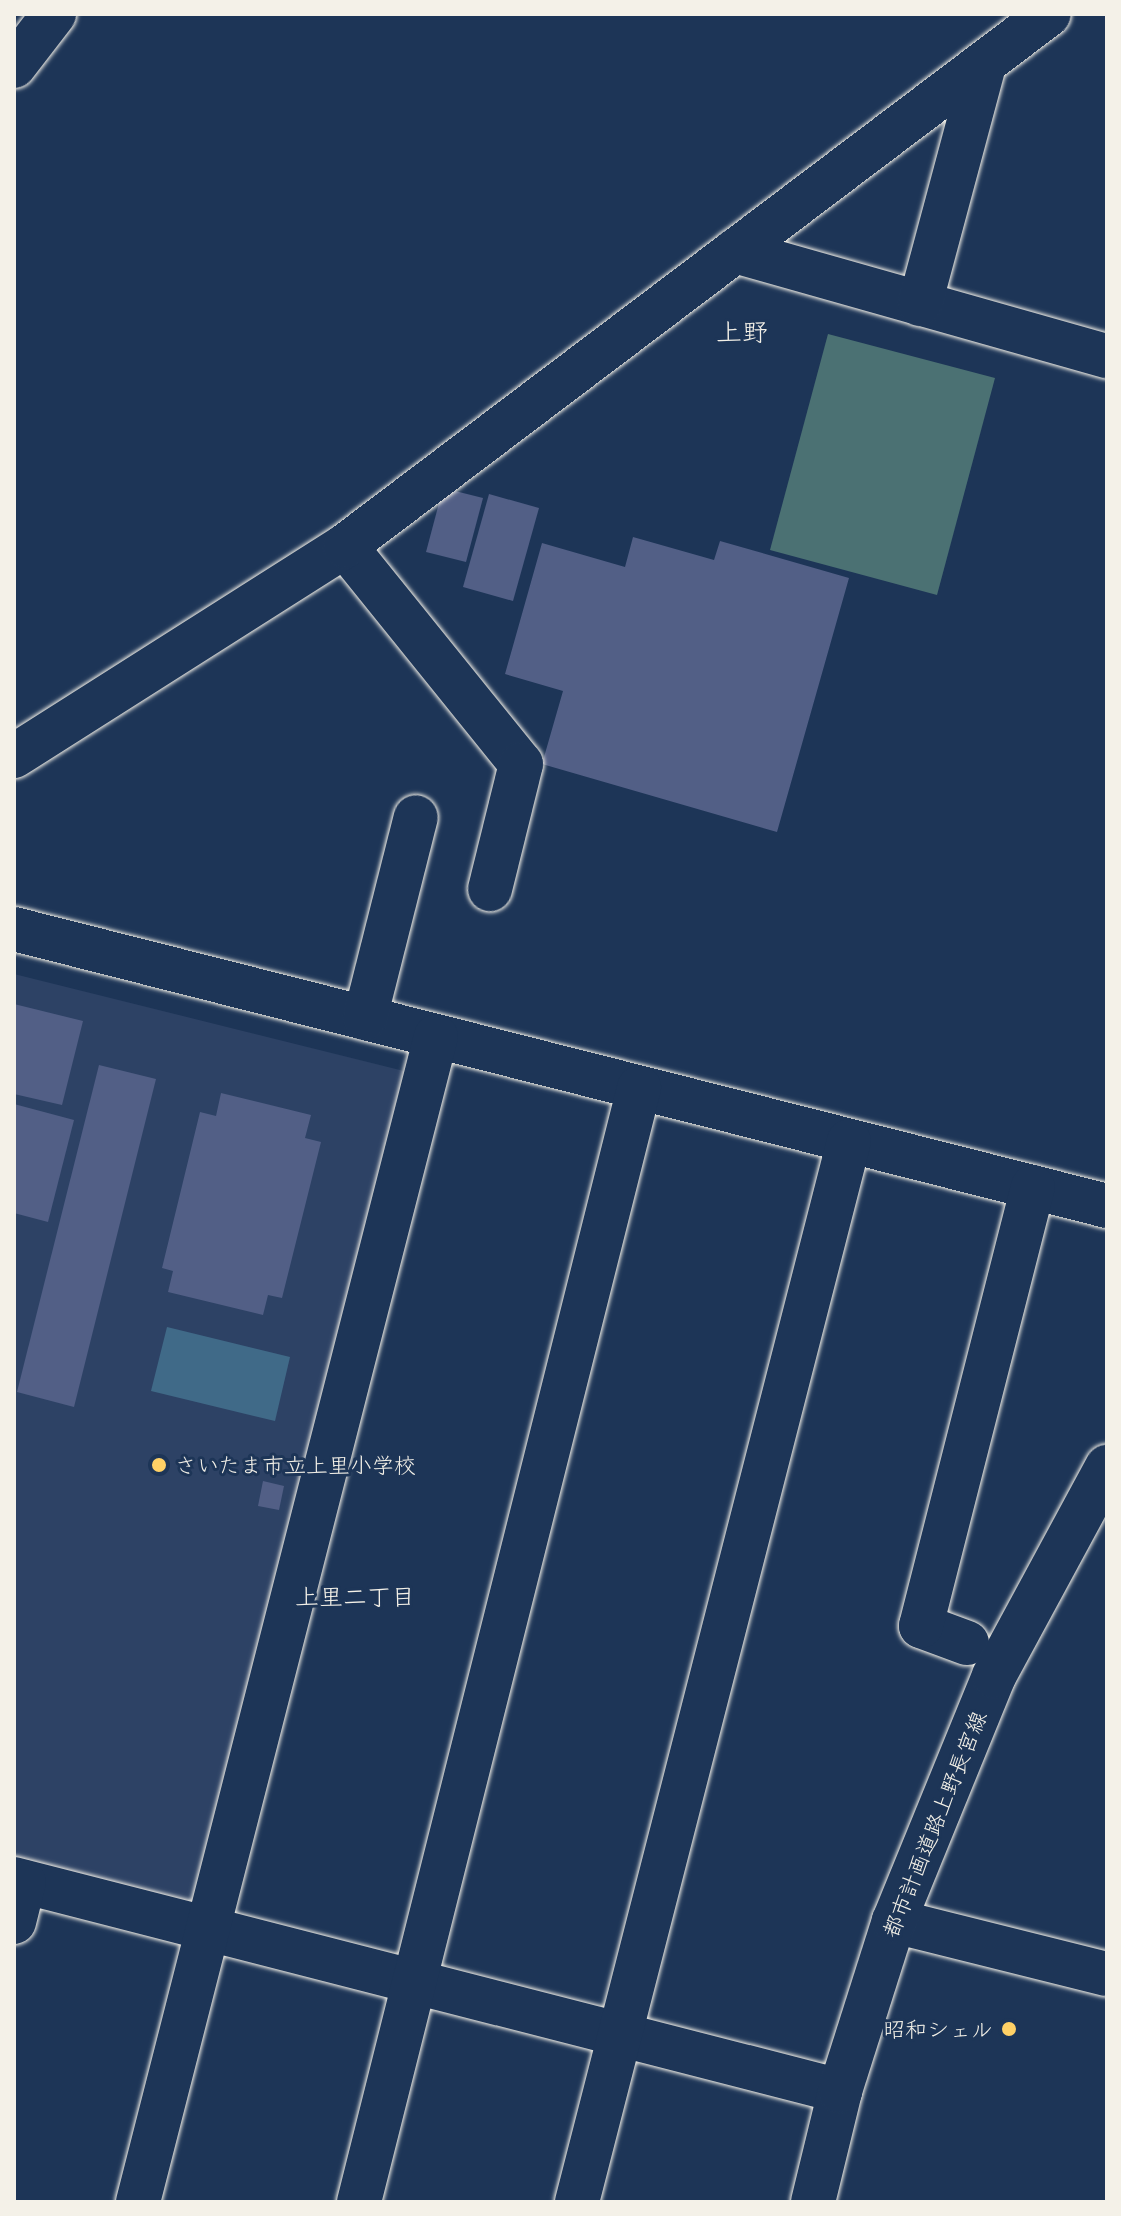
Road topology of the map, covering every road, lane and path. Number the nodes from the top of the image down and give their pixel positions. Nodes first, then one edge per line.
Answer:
1 (54, 14) edge
2 (1049, 14) edge
3 (984, 65) junction
4 (14, 66) edge
5 (735, 251) junction
6 (920, 304) junction
7 (1107, 356) edge
8 (345, 546) junction
9 (14, 756) edge
10 (416, 817) dead end
11 (490, 889) dead end
12 (14, 929) edge
13 (365, 1018) junction
14 (436, 1036) junction
15 (639, 1088) junction
16 (849, 1141) junction
17 (1033, 1187) junction
18 (1107, 1206) edge
19 (1107, 1467) edge
20 (967, 1643) dead end
21 (17, 1894) edge
22 (894, 1921) junction
23 (207, 1929) junction
24 (1107, 1974) edge
25 (416, 1982) junction
26 (619, 2034) junction
27 (840, 2091) junction
28 (138, 2202) edge
29 (359, 2202) edge
30 (577, 2202) edge
31 (813, 2202) edge

1 - 4 street
2 - 3 street
3 - 5 street
3 - 6 street
5 - 6 street
5 - 8 street
6 - 7 street
8 - 9 street
8 - 11 street
10 - 13 street
12 - 13 street
13 - 14 street
14 - 15 street
14 - 23 street
15 - 16 street
15 - 25 street
16 - 17 street
16 - 26 street
17 - 18 street
17 - 20 street
19 - 22 street, 都市計画道路上野長宮線
21 - 23 street
22 - 24 street
22 - 27 street, 都市計画道路上野長宮線
23 - 25 street
23 - 28 street
25 - 26 street
25 - 29 street
26 - 27 street
26 - 30 street
27 - 31 street, 都市計画道路上野長宮線

